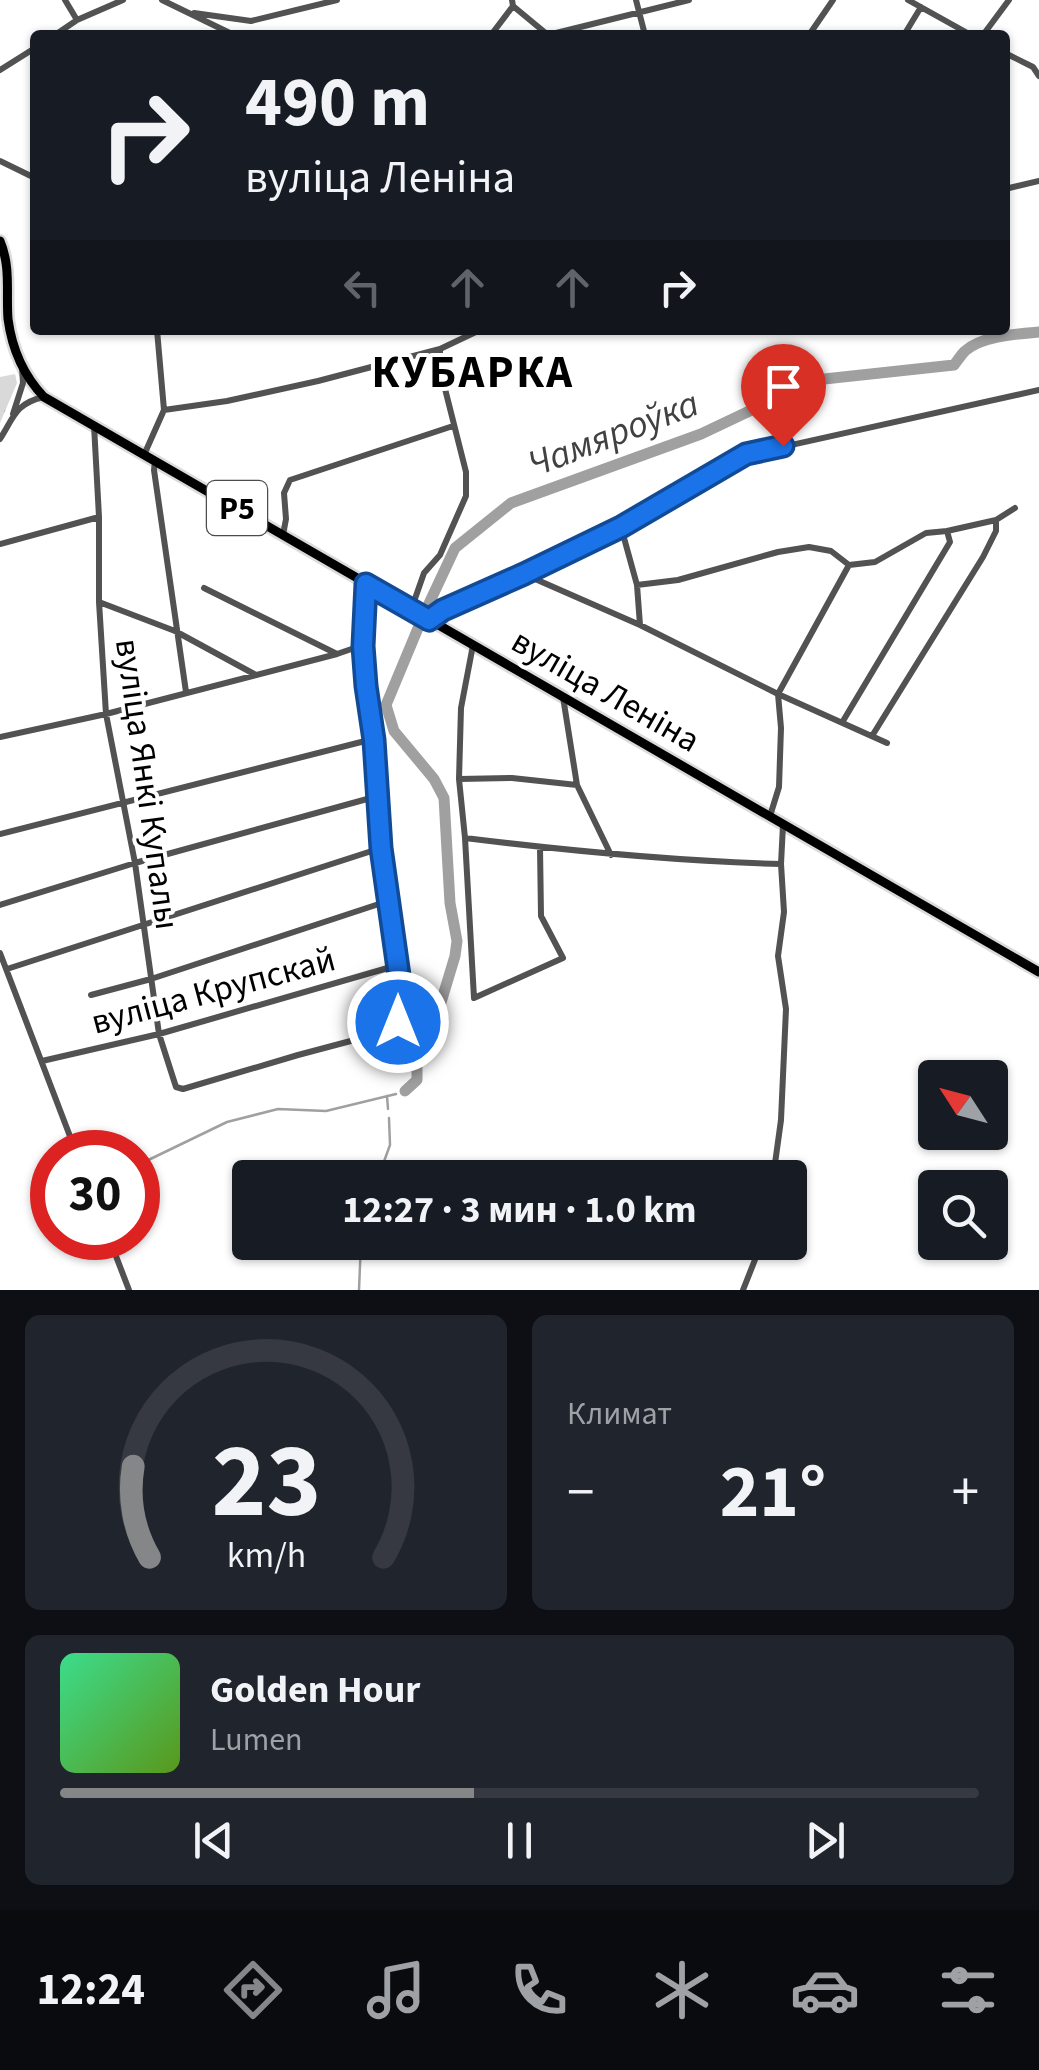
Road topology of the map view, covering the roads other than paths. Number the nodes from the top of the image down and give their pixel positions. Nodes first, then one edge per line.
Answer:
1 (65, 0) edge
2 (123, 0) edge
3 (162, 0) edge
4 (338, 0) edge
5 (636, 0) edge
6 (689, 0) edge
7 (834, 0) edge
8 (908, 0) edge
9 (1008, 0) edge
10 (512, 3) edge
11 (920, 8) junction
12 (640, 12) junction
13 (194, 14) junction
14 (78, 20) junction
15 (63, 30) edge
16 (224, 30) edge
17 (494, 30) edge
18 (542, 30) edge
19 (568, 30) edge
20 (644, 30) edge
21 (813, 30) edge
22 (907, 30) edge
23 (962, 30) edge
24 (986, 30) edge
25 (30, 51) edge
26 (1010, 55) edge
27 (0, 70) edge
28 (1039, 76) edge
29 (0, 161) edge
30 (30, 176) edge
31 (1039, 180) edge
32 (1010, 188) edge
33 (0, 240) edge
34 (157, 335) edge
35 (470, 335) edge
36 (440, 350) junction
37 (418, 355) junction
38 (22, 366) junction
39 (440, 369) junction
40 (1039, 390) edge
41 (44, 397) junction
42 (164, 410) junction
43 (13, 415) junction
44 (94, 424) junction
45 (453, 426) junction
46 (0, 439) edge
47 (144, 454) junction
48 (156, 461) junction
49 (1014, 508) dead end
50 (99, 518) junction
51 (996, 520) junction
52 (621, 527) junction
53 (947, 531) junction
54 (283, 535) junction
55 (0, 544) edge
56 (849, 565) junction
57 (524, 574) junction
58 (366, 584) junction
59 (637, 585) junction
60 (204, 588) dead end
61 (99, 602) junction
62 (411, 610) junction
63 (429, 620) junction
64 (640, 625) junction
65 (175, 631) junction
66 (473, 645) junction
67 (363, 646) junction
68 (337, 654) junction
69 (256, 676) junction
70 (186, 692) junction
71 (778, 694) junction
72 (562, 696) junction
73 (106, 714) junction
74 (843, 722) junction
75 (872, 736) junction
76 (0, 738) edge
77 (374, 740) junction
78 (886, 743) dead end
79 (459, 779) junction
80 (576, 785) junction
81 (378, 796) junction
82 (122, 802) junction
83 (770, 816) junction
84 (783, 824) junction
85 (0, 834) edge
86 (465, 838) junction
87 (540, 847) junction
88 (381, 848) junction
89 (611, 855) junction
90 (134, 863) junction
91 (781, 864) junction
92 (388, 901) junction
93 (0, 905) edge
94 (142, 925) junction
95 (0, 952) edge
96 (398, 966) junction
97 (6, 969) junction
98 (1039, 972) edge
99 (151, 979) junction
100 (91, 995) dead end
101 (160, 1034) junction
102 (42, 1060) junction
103 (68, 1130) edge
104 (775, 1160) edge
105 (117, 1260) edge
106 (754, 1260) edge
107 (129, 1290) edge
108 (742, 1290) edge

1 - 14 street
2 - 14 street
3 - 13 street
4 - 13 street
5 - 12 street
6 - 12 street
7 - 21 street
8 - 11 street
9 - 24 street
10 - 17 street
10 - 18 street
11 - 22 street
11 - 23 street
12 - 19 street
12 - 20 street
13 - 16 street
14 - 15 street
25 - 27 street
26 - 28 street
29 - 30 street
31 - 32 street
33 - 38 main road, вуліца Леніна / Р5
34 - 42 street
35 - 36 street
36 - 37 street
36 - 39 street
37 - 39 street
37 - 42 street
38 - 41 main road, вуліца Леніна / Р5
38 - 43 street
39 - 45 street
40 - 52 street
41 - 43 street
41 - 44 main road, вуліца Леніна / Р5
42 - 47 street
43 - 46 street
44 - 47 main road, вуліца Леніна / Р5
44 - 50 street, вуліца Янкі Купалы
45 - 54 street
45 - 62 street
47 - 48 main road, вуліца Леніна / Р5
48 - 54 main road, вуліца Леніна / Р5
48 - 65 street
49 - 51 street
50 - 55 street
50 - 61 street, вуліца Янкі Купалы
51 - 53 street
51 - 75 street
52 - 57 street
52 - 59 street
53 - 56 street
53 - 74 street
54 - 58 main road, вуліца Леніна / Р5
56 - 59 street
56 - 71 street
57 - 63 street
57 - 64 street
58 - 62 main road, вуліца Леніна / Р5
58 - 67 street
59 - 64 street
60 - 68 street
61 - 65 street
61 - 73 street, вуліца Янкі Купалы
62 - 63 main road, вуліца Леніна / Р5
63 - 66 main road, вуліца Леніна / Р5
64 - 71 street
65 - 69 street
65 - 70 street
66 - 72 main road, вуліца Леніна / Р5
66 - 79 street
67 - 68 street
67 - 77 street
68 - 69 street
69 - 70 street
70 - 73 street
71 - 74 street
71 - 83 street
72 - 80 street
72 - 83 main road, вуліца Леніна / Р5
73 - 76 street
73 - 82 street, вуліца Янкі Купалы
74 - 75 street
75 - 78 street
77 - 81 street
77 - 82 street
79 - 80 street
79 - 86 street
80 - 89 street
81 - 88 street
81 - 90 street
82 - 85 street
82 - 90 street, вуліца Янкі Купалы
83 - 84 main road, вуліца Леніна / Р5
84 - 91 street
84 - 98 main road, вуліца Леніна / Р5
86 - 87 street
86 - 87 street
87 - 89 street
88 - 92 street
88 - 94 street
89 - 91 street
90 - 93 street
90 - 94 street, вуліца Янкі Купалы
91 - 104 street
92 - 96 street
92 - 99 street
94 - 97 street
94 - 99 street, вуліца Янкі Купалы
95 - 97 street
96 - 101 street, вуліца Крупскай
96 - 101 street, вуліца Янкі Купалы
97 - 102 street
99 - 100 street
99 - 101 street, вуліца Янкі Купалы
101 - 102 street, вуліца Крупскай
102 - 103 street
105 - 107 street
106 - 108 street

